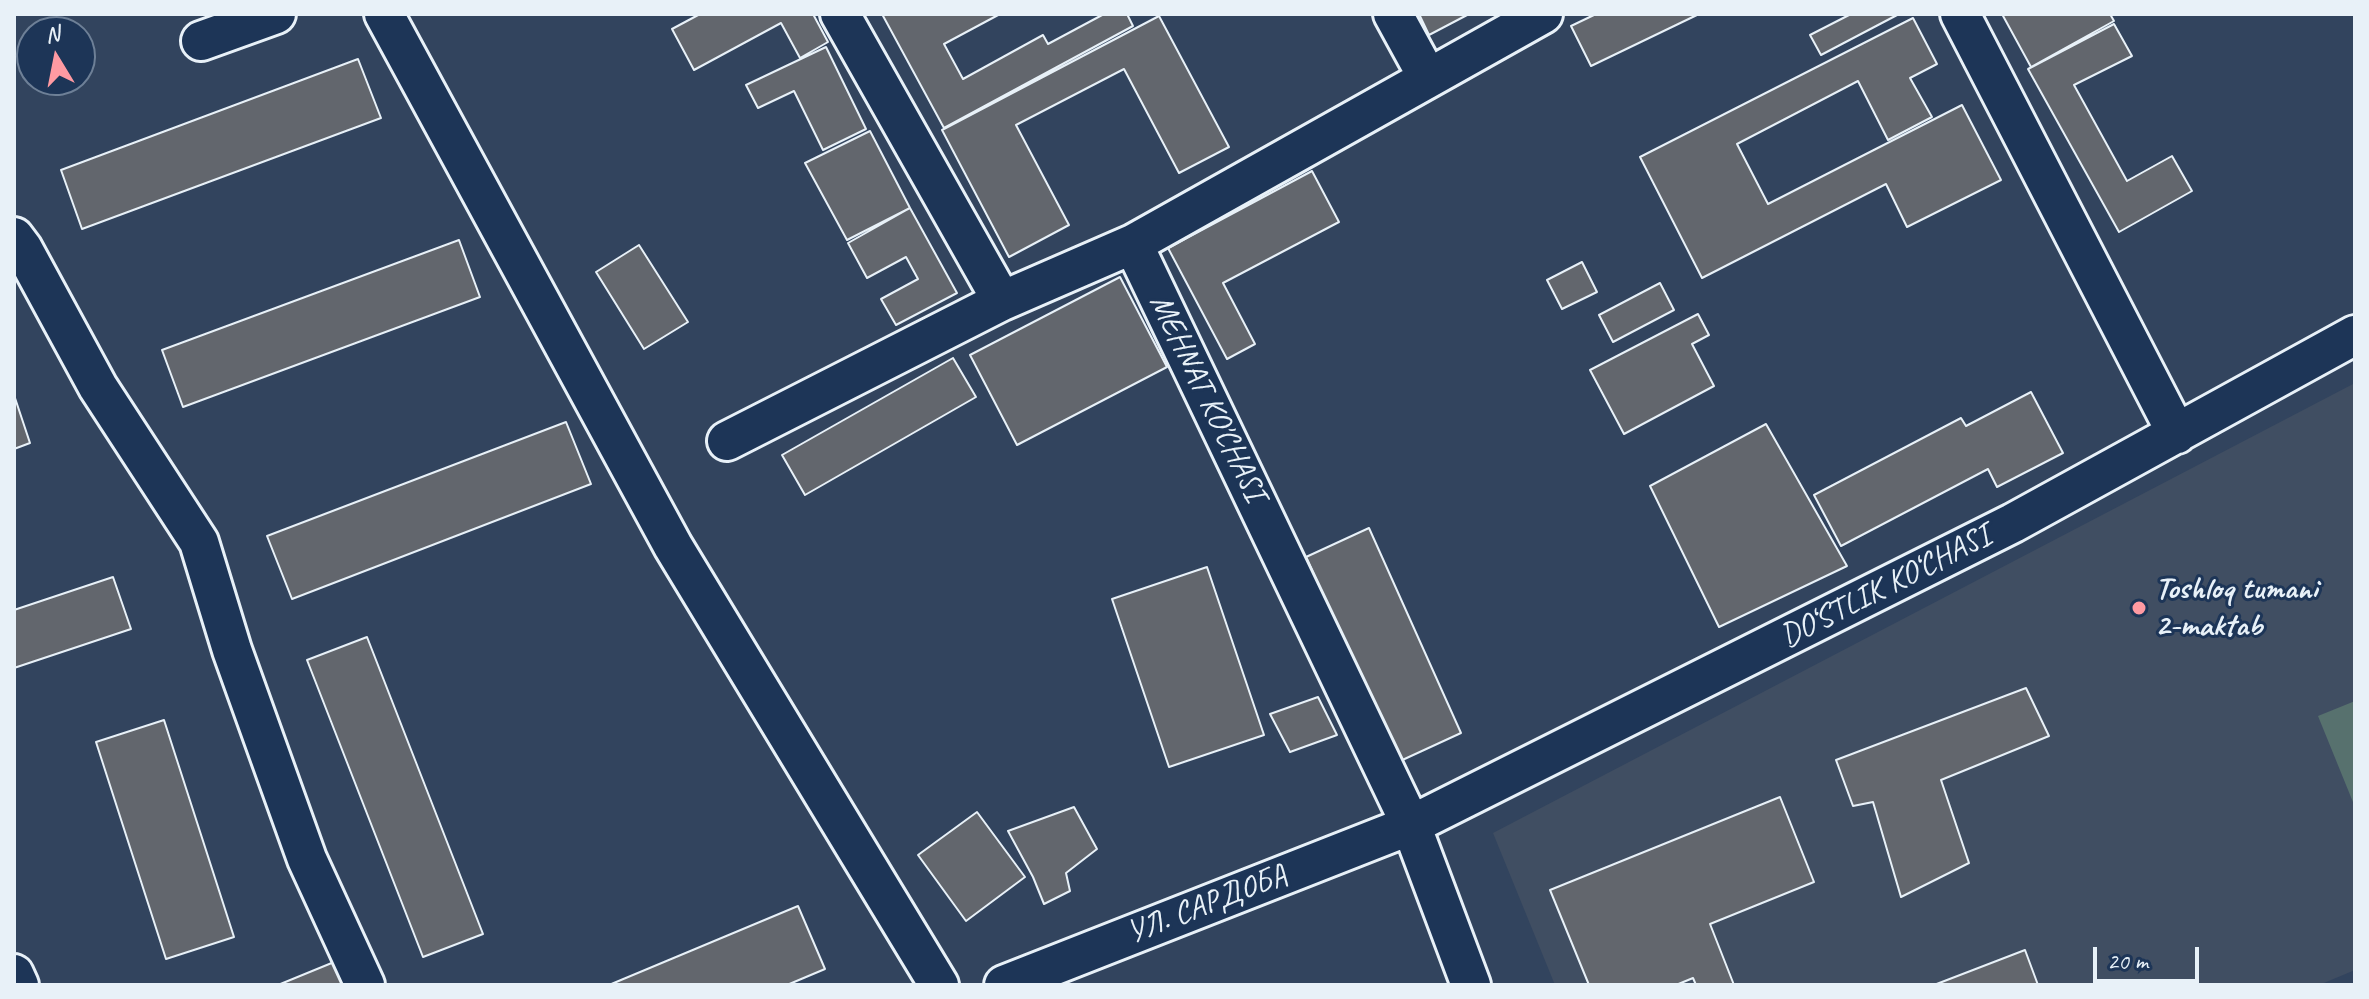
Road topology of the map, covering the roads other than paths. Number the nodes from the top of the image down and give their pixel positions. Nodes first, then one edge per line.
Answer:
1 (276, 14) edge
2 (384, 14) edge
3 (840, 14) edge
4 (1393, 14) edge
5 (1543, 14) edge
6 (1960, 14) edge
7 (201, 41) dead end
8 (1428, 78) junction
9 (14, 237) edge
10 (1133, 244) junction
11 (1002, 301) junction
12 (2355, 335) edge
13 (2177, 434) junction
14 (727, 441) dead end
15 (1411, 825) junction
16 (14, 974) edge
17 (19, 985) edge
18 (365, 985) edge
19 (939, 985) edge
20 (1004, 985) edge
21 (1471, 985) edge

1 - 7 street
2 - 19 street
3 - 11 street
4 - 8 street
5 - 8 street
6 - 13 street
8 - 10 street
9 - 18 street
10 - 11 street
10 - 15 street, MEHNAT KO'CHASI
11 - 14 street
12 - 13 street, DO‘STLIK KO‘CHASI
13 - 15 street, DO‘STLIK KO‘CHASI
15 - 20 street, УЛ. САРДОБА
15 - 21 street, MEHNAT KO'CHASI
16 - 17 street

